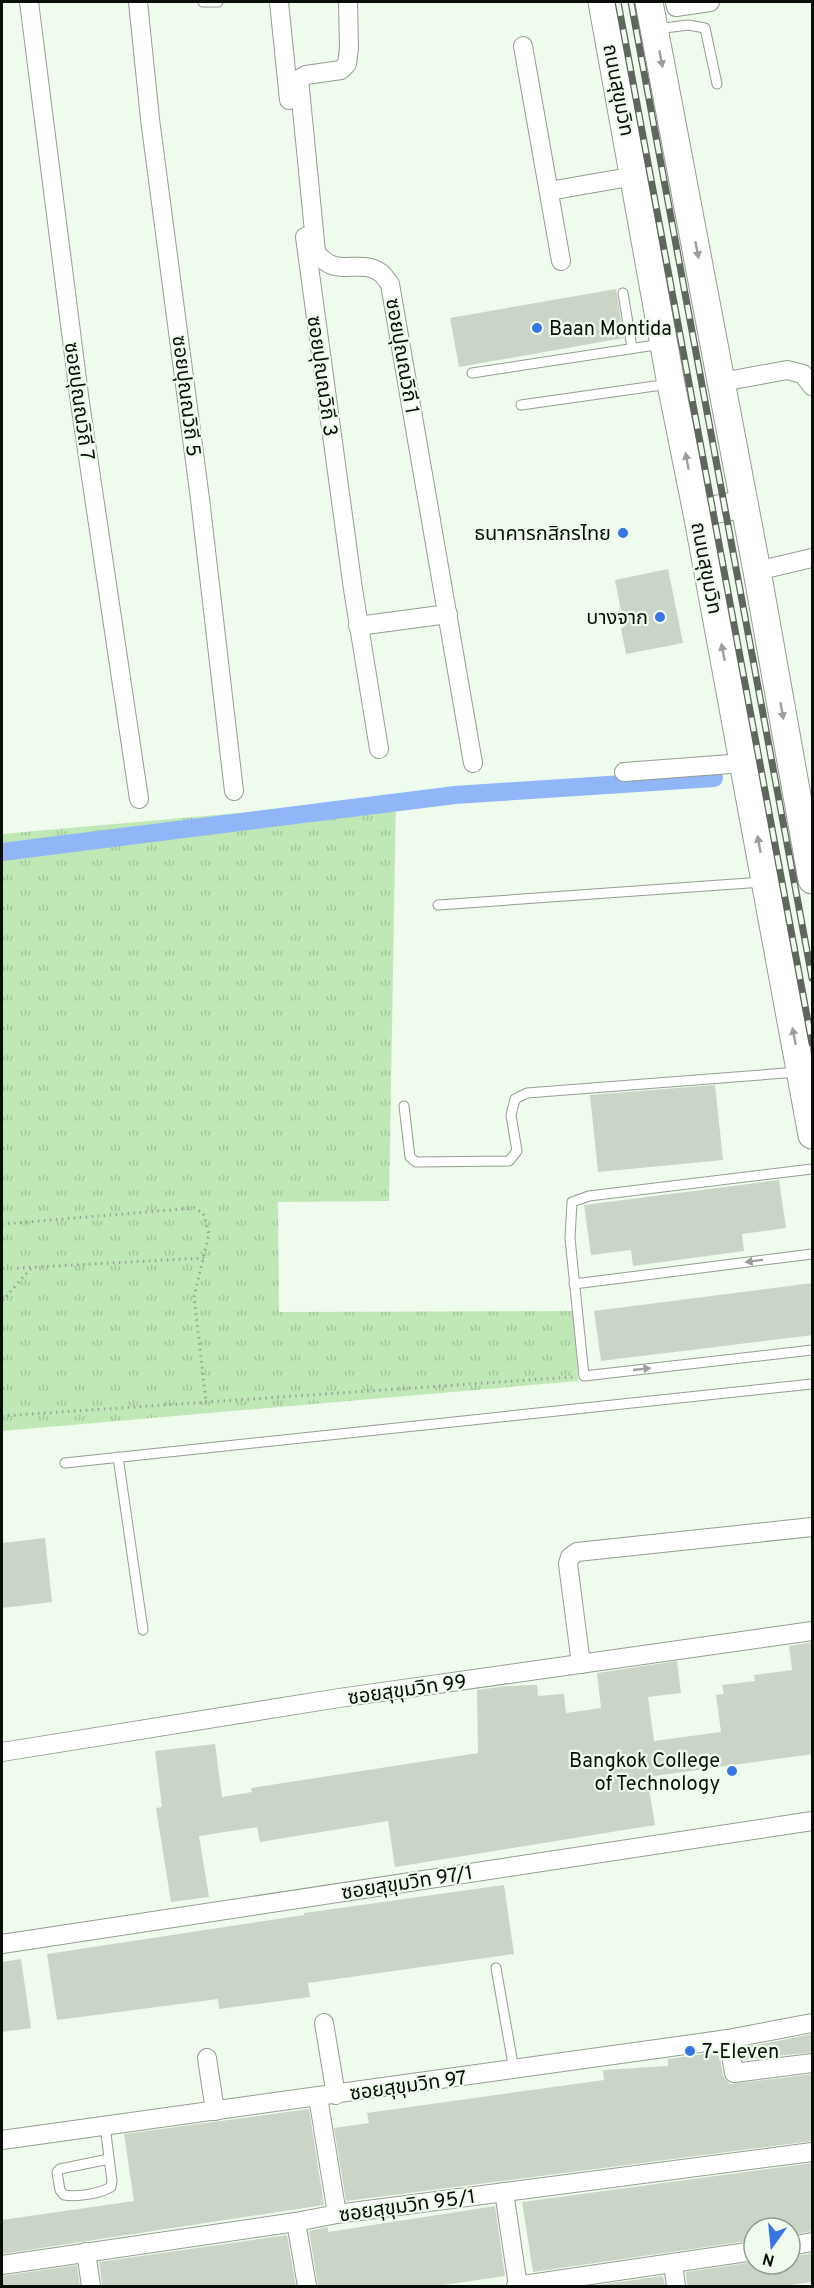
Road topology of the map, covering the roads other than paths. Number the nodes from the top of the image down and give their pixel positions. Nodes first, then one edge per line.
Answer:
1 (29, 2) edge
2 (138, 2) edge
3 (203, 2) edge
4 (218, 2) edge
5 (279, 2) edge
6 (348, 2) edge
7 (602, 2) edge
8 (649, 2) edge
9 (675, 2) edge
10 (710, 2) edge
11 (655, 29) junction
12 (523, 46) dead end
13 (717, 84) dead end
14 (635, 176) junction
15 (549, 191) junction
16 (561, 261) dead end
17 (623, 293) dead end
18 (664, 343) junction
19 (632, 348) junction
20 (472, 373) dead end
21 (722, 382) junction
22 (671, 384) junction
23 (813, 386) edge
24 (520, 405) dead end
25 (744, 504) junction
26 (697, 513) junction
27 (813, 558) edge
28 (757, 571) junction
29 (448, 614) junction
30 (358, 626) junction
31 (379, 749) dead end
32 (473, 763) dead end
33 (744, 763) junction
34 (624, 772) dead end
35 (234, 791) dead end
36 (805, 791) edge
37 (139, 798) dead end
38 (808, 832) edge
39 (812, 878) edge
40 (766, 882) junction
41 (438, 906) dead end
42 (801, 1071) junction
43 (404, 1106) dead end
44 (813, 1135) edge
45 (813, 1169) edge
46 (813, 1254) edge
47 (574, 1284) junction
48 (813, 1350) edge
49 (813, 1384) edge
50 (117, 1457) junction
51 (65, 1463) dead end
52 (813, 1527) edge
53 (143, 1630) dead end
54 (813, 1631) edge
55 (581, 1664) junction
56 (2, 1752) edge
57 (813, 1821) edge
58 (2, 1944) edge
59 (496, 1968) dead end
60 (324, 2023) dead end
61 (813, 2023) edge
62 (728, 2039) junction
63 (207, 2058) dead end
64 (813, 2063) edge
65 (514, 2070) junction
66 (327, 2096) junction
67 (215, 2112) junction
68 (105, 2126) junction
69 (2, 2140) edge
70 (813, 2152) edge
71 (109, 2159) junction
72 (504, 2192) junction
73 (337, 2214) junction
74 (296, 2222) junction
75 (86, 2252) junction
76 (742, 2253) edge
77 (673, 2264) junction
78 (2, 2265) edge
79 (91, 2286) edge
80 (307, 2286) edge
81 (518, 2286) edge
82 (676, 2286) edge

1 - 37 street, ซอยปุณณวิถี 7
2 - 35 street, ซอยปุณณวิถี 5
3 - 4 lane
5 - 30 street, ซอยปุณณวิถี 3
6 - 29 street, ซอยปุณณวิถี 1
7 - 14 main road, ถนนสุขุมวิท
8 - 11 main road
9 - 10 street
11 - 13 lane
11 -> 21 main road
12 - 15 street
14 - 15 street
14 - 18 main road, ถนนสุขุมวิท
15 - 16 street
17 - 19 lane
18 - 19 lane
18 - 22 main road, ถนนสุขุมวิท
19 - 20 lane
21 - 23 street
21 - 25 main road
22 - 24 lane
26 -> 22 main road, ถนนสุขุมวิท
25 - 26 main road
25 - 28 main road
33 -> 26 main road, ถนนสุขุมวิท
27 - 28 street
28 -> 36 main road
29 - 30 street
29 - 32 street, ซอยปุณณวิถี 1
30 - 31 street, ซอยปุณณวิถี 3
33 - 34 street
40 -> 33 main road, ถนนสุขุมวิท
36 - 38 main road
38 - 39 main road
40 - 41 lane
42 -> 40 main road, ถนนสุขุมวิท
42 - 43 lane
42 - 44 main road, ถนนสุขุมวิท
45 - 47 lane
46 -> 47 lane
47 -> 48 lane
49 - 50 lane
50 - 51 lane
50 - 53 lane
52 - 55 street
54 - 55 street, ซอยสุขุมวิท 99
55 - 56 street, ซอยสุขุมวิท 99
57 - 58 street, ซอยสุขุมวิท 97/1
59 - 65 lane
60 - 66 street
61 - 62 street, ซอยสุขุมวิท 97
62 - 64 street
62 - 65 street, ซอยสุขุมวิท 97
63 - 67 street
65 - 66 street, ซอยสุขุมวิท 97
66 - 67 street, ซอยสุขุมวิท 97
66 - 73 street
67 - 68 street, ซอยสุขุมวิท 97
68 - 69 street, ซอยสุขุมวิท 97
68 - 71 lane
70 - 72 street, ซอยสุขุมวิท 95/1
71 - 71 lane
72 - 73 street, ซอยสุขุมวิท 95/1
72 - 81 street
73 - 74 street, ซอยสุขุมวิท 95/1
74 - 75 street, ซอยสุขุมวิท 95/1
74 - 80 street
75 - 78 street, ซอยสุขุมวิท 95/1
75 - 79 street
76 - 77 street
77 - 81 street
77 - 82 street

